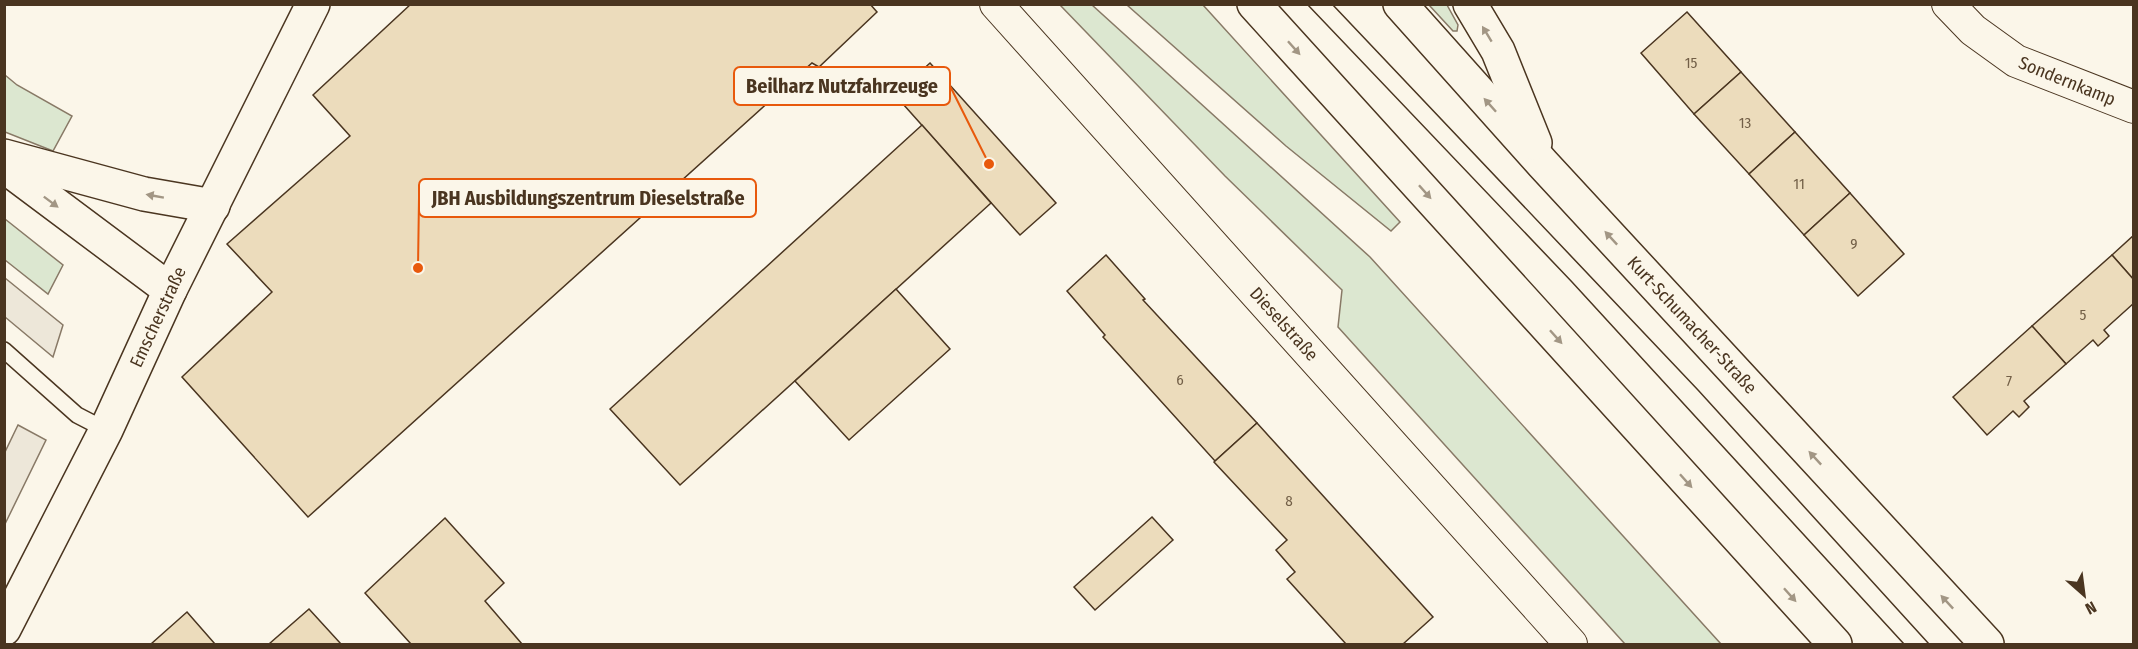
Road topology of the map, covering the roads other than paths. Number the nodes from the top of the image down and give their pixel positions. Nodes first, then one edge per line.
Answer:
1 (314, 4) edge
2 (996, 4) edge
3 (1254, 4) edge
4 (1400, 4) edge
5 (1470, 4) edge
6 (1948, 4) edge
7 (2133, 107) edge
8 (4, 156) edge
9 (1544, 164) junction
10 (4, 166) edge
11 (213, 206) junction
12 (170, 290) junction
13 (4, 350) edge
14 (106, 430) junction
15 (4, 629) edge
16 (1571, 645) edge
17 (1835, 645) edge
18 (1987, 645) edge

1 - 11 main road, Emscherstraße
2 - 16 street, Dieselstraße
3 -> 17 main road
9 -> 4 main road, Kurt-Schumacher-Straße
9 -> 5 main road
6 - 7 street, Sondernkamp
11 -> 8 main road
18 -> 9 main road, Kurt-Schumacher-Straße
10 -> 12 main road
11 - 12 main road, Emscherstraße
12 - 14 main road, Emscherstraße
13 - 14 lane
14 - 15 main road, Emscherstraße

